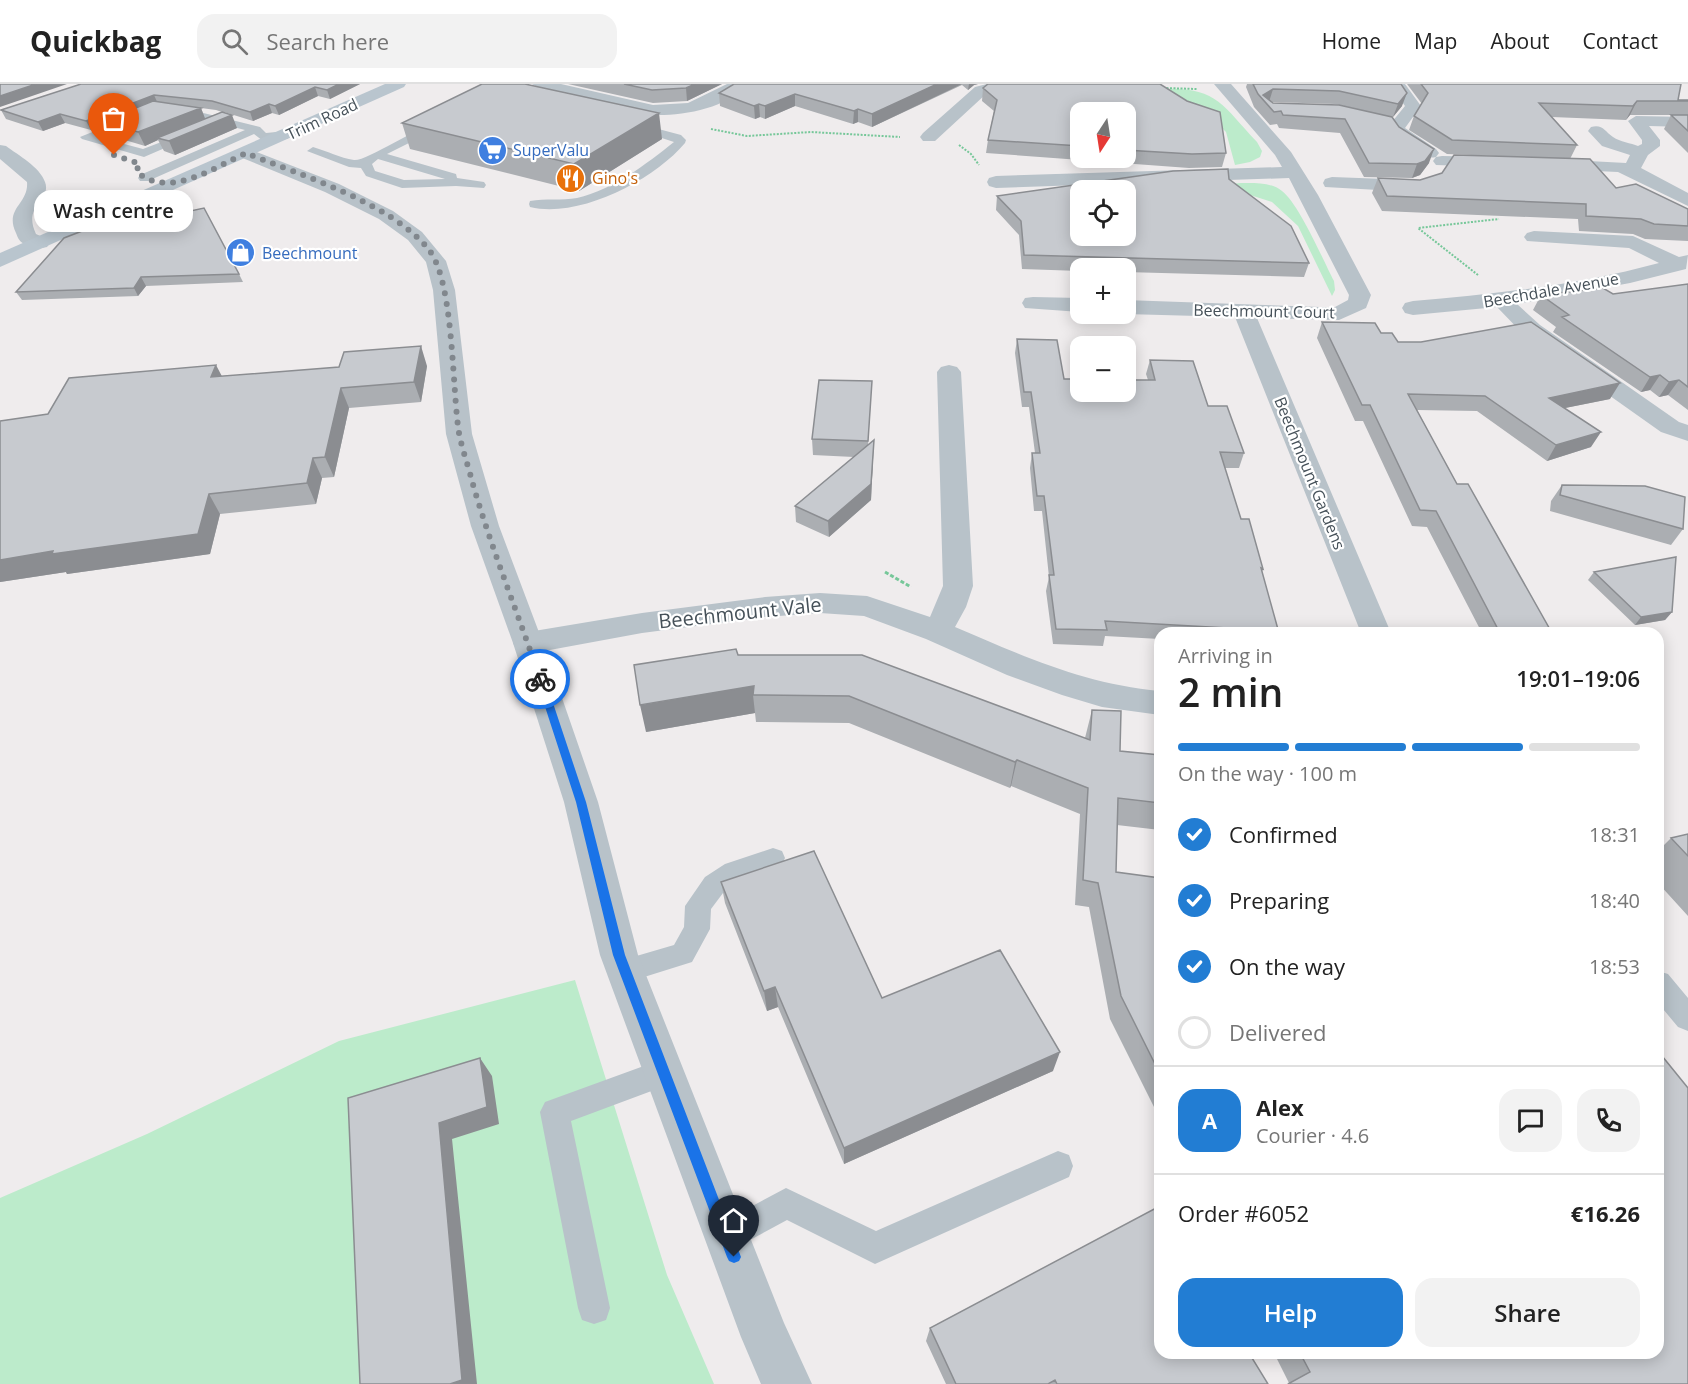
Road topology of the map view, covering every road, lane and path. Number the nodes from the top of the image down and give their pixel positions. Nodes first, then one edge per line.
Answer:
1 (398, 84) edge
2 (540, 84) edge
3 (738, 84) edge
4 (1044, 84) edge
5 (1222, 84) edge
6 (1397, 84) edge
7 (1157, 88) edge
8 (1204, 91) dead end
9 (449, 119) edge
10 (225, 120) junction
11 (621, 122) edge
12 (1377, 122) edge
13 (1688, 122) edge
14 (1399, 126) junction
15 (256, 129) junction
16 (1597, 131) dead end
17 (904, 133) dead end
18 (287, 135) junction
19 (929, 137) dead end
20 (905, 141) dead end
21 (953, 142) dead end
22 (313, 151) dead end
23 (1640, 152) junction
24 (246, 153) junction
25 (3, 155) edge
26 (142, 158) junction
27 (371, 160) junction
28 (1442, 161) junction
29 (1514, 163) edge
30 (1537, 163) edge
31 (1630, 170) junction
32 (1293, 172) junction
33 (989, 177) joint
34 (144, 178) junction
35 (437, 183) junction
36 (1332, 183) dead end
37 (177, 184) junction
38 (410, 198) dead end
39 (1688, 200) edge
40 (535, 204) dead end
41 (1499, 219) edge
42 (1534, 237) dead end
43 (40, 243) junction
44 (0, 261) edge
45 (1684, 263) edge
46 (1507, 299) junction
47 (1033, 303) dead end
48 (1070, 305) edge
49 (1136, 308) edge
50 (1413, 308) dead end
51 (1244, 313) junction
52 (949, 372) dead end
53 (1688, 433) edge
54 (1374, 627) edge
55 (937, 631) junction
56 (528, 643) junction
57 (1154, 703) edge
58 (773, 858) dead end
59 (625, 971) junction
60 (1664, 990) edge
61 (1688, 1018) edge
62 (663, 1073) junction
63 (1058, 1166) dead end
64 (726, 1237) junction
65 (594, 1308) dead end
66 (787, 1384) edge

1 - 18 main road, Trim Road
2 - 3 street
4 - 19 street
5 - 32 street
6 - 14 street
7 - 8 path
9 - 27 lane
10 - 15 lane
10 - 26 lane
10 - 26 lane
11 - 40 lane
12 - 14 street
13 - 23 street
14 - 28 street
15 - 18 lane
15 - 34 lane
16 - 23 street
17 - 20 path
18 - 24 main road, Trim Road
21 - 33 path
22 - 27 lane
23 - 31 street
24 - 37 main road, Trim Road
24 - 56 street
25 - 43 street
26 - 34 lane
27 - 35 lane
27 - 35 lane
28 - 29 street
28 - 36 street
30 - 31 street
31 - 39 street
32 - 33 street
32 - 51 street, Beechmount Court
34 - 37 lane
35 - 38 lane
37 - 43 main road, Trim Road
41 - 46 path
42 - 45 street
43 - 44 main road, Trim Road
45 - 46 street, Beechdale Avenue
46 - 50 street, Beechdale Avenue
46 - 53 street
47 - 48 street
49 - 51 street, Beechmount Court
51 - 54 street, Beechmount Gardens
52 - 55 street
55 - 56 street, Beechmount Vale
55 - 57 street
56 - 59 street
58 - 59 lane
59 - 62 street
60 - 61 lane
62 - 64 street
62 - 65 lane
63 - 64 lane
64 - 66 street

